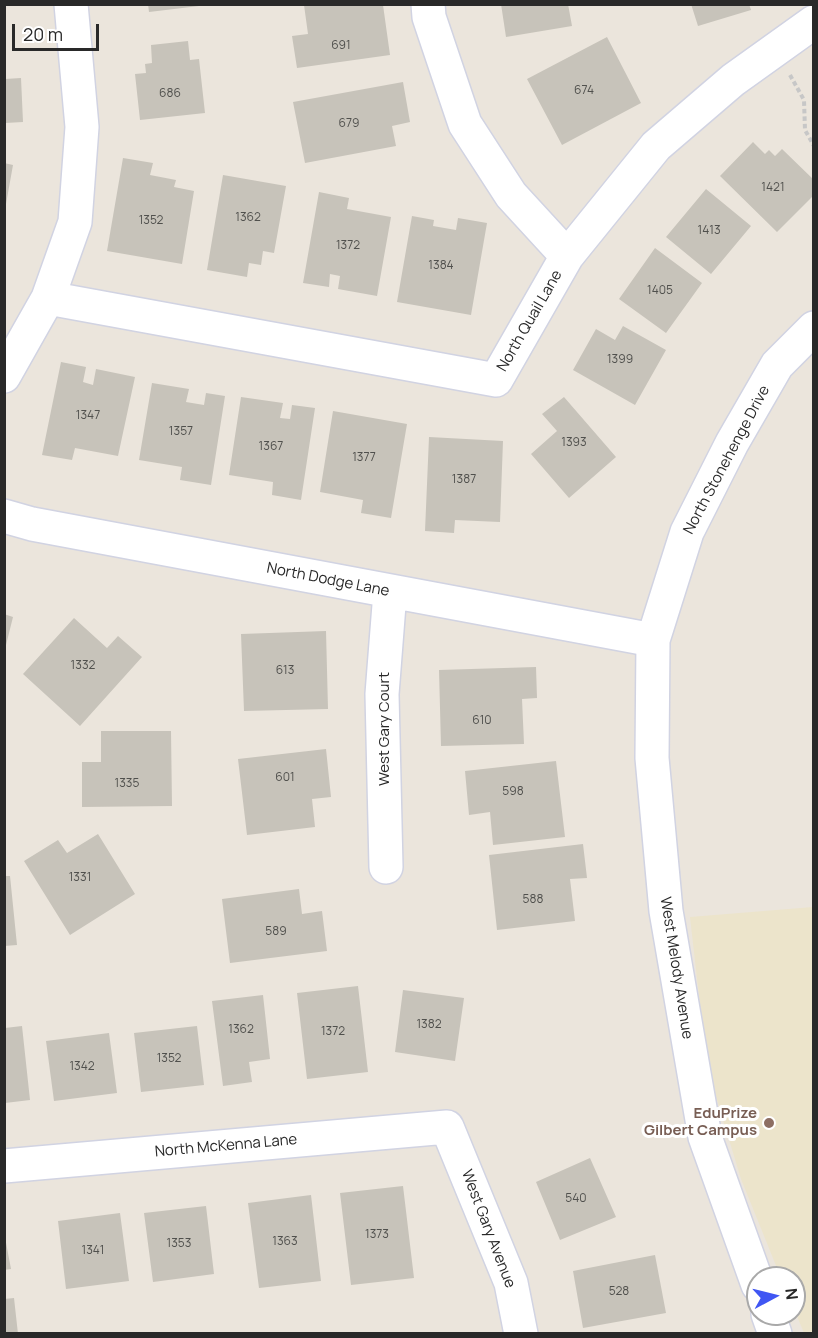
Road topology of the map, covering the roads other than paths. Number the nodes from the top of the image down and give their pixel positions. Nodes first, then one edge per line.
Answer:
1 (70, 4) edge
2 (428, 4) edge
3 (813, 22) edge
4 (567, 256) junction
5 (48, 298) junction
6 (813, 328) edge
7 (4, 376) edge
8 (4, 516) edge
9 (390, 592) junction
10 (653, 640) junction
11 (386, 867) dead end
12 (447, 1127) joint
13 (4, 1166) edge
14 (751, 1266) edge
15 (521, 1334) edge

1 - 5 street
2 - 4 street
3 - 4 street, North Quail Lane
4 - 5 street, North Quail Lane
5 - 7 street
6 - 10 street, North Stonehenge Drive
8 - 9 street, North Dodge Lane
9 - 10 street, North Dodge Lane
9 - 11 street, West Gary Court
10 - 14 street, West Melody Avenue
12 - 13 street, North McKenna Lane
12 - 15 street, West Gary Avenue

